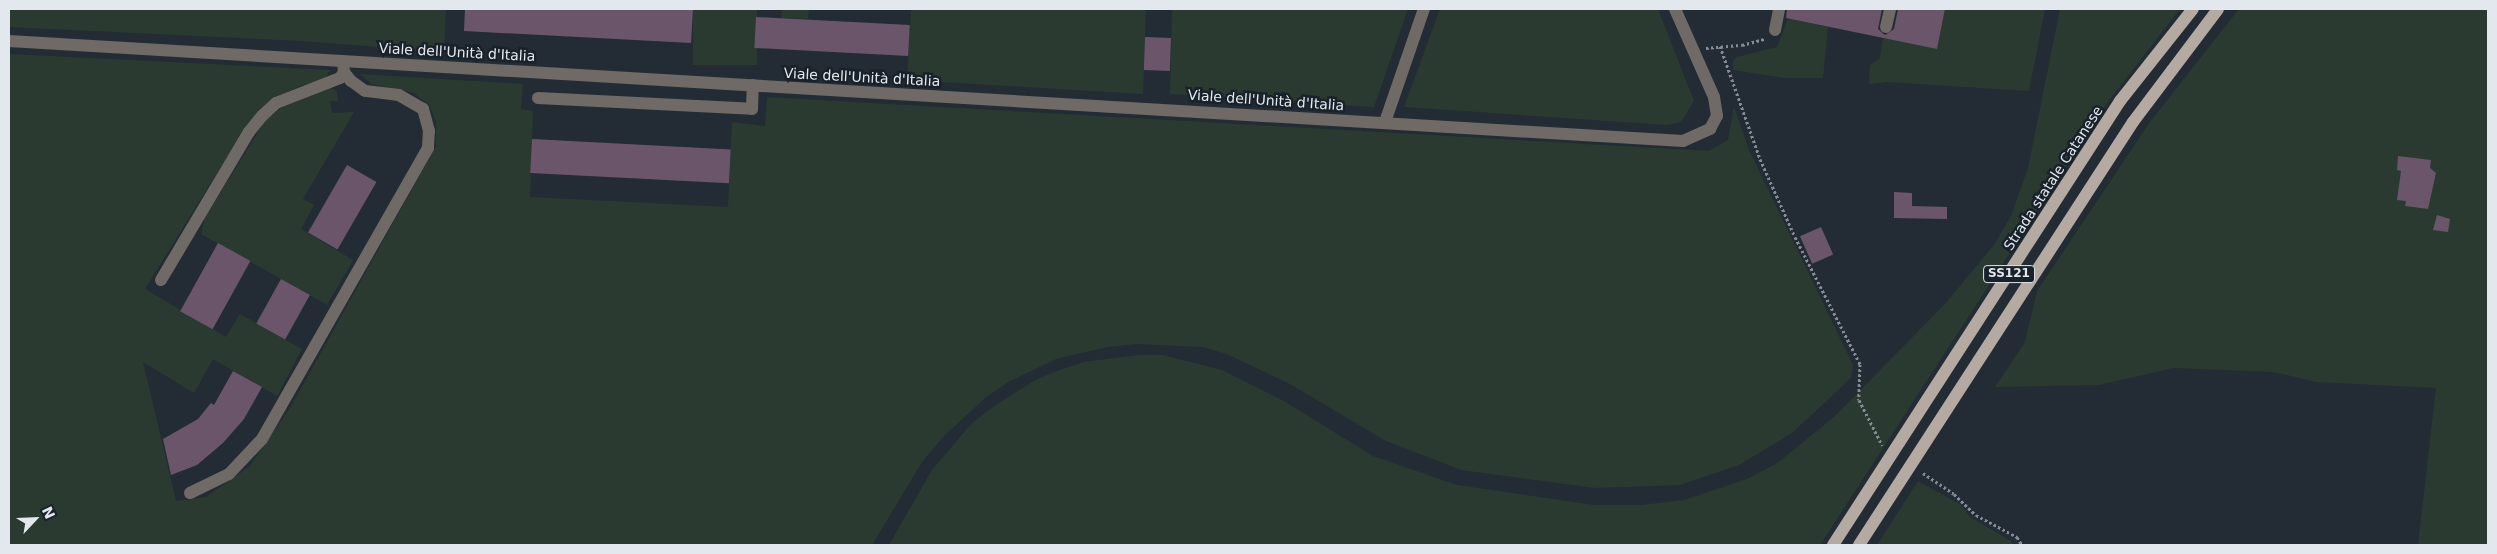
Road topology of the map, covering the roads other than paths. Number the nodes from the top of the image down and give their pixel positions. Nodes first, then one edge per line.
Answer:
1 (1424, 9) edge
2 (1675, 9) edge
3 (1779, 9) edge
4 (1890, 9) edge
5 (2193, 9) edge
6 (2218, 9) edge
7 (1886, 27) dead end
8 (1775, 30) road end
9 (9, 41) edge
10 (344, 66) junction
11 (753, 86) junction
12 (538, 98) dead end
13 (1385, 122) junction
14 (161, 280) dead end
15 (190, 494) dead end
16 (1833, 545) edge
17 (1859, 545) edge

1 - 13 street
2 - 13 street, Viale dell'Unità d'Italia
3 - 8 street
4 - 7 street
5 - 16 main road, Strada statale Catanese / SS121
6 - 17 main road, SS121
9 - 10 street, Viale dell'Unità d'Italia
10 - 11 street, Viale dell'Unità d'Italia
10 - 14 street
10 - 15 street
11 - 12 street
11 - 13 street, Viale dell'Unità d'Italia

